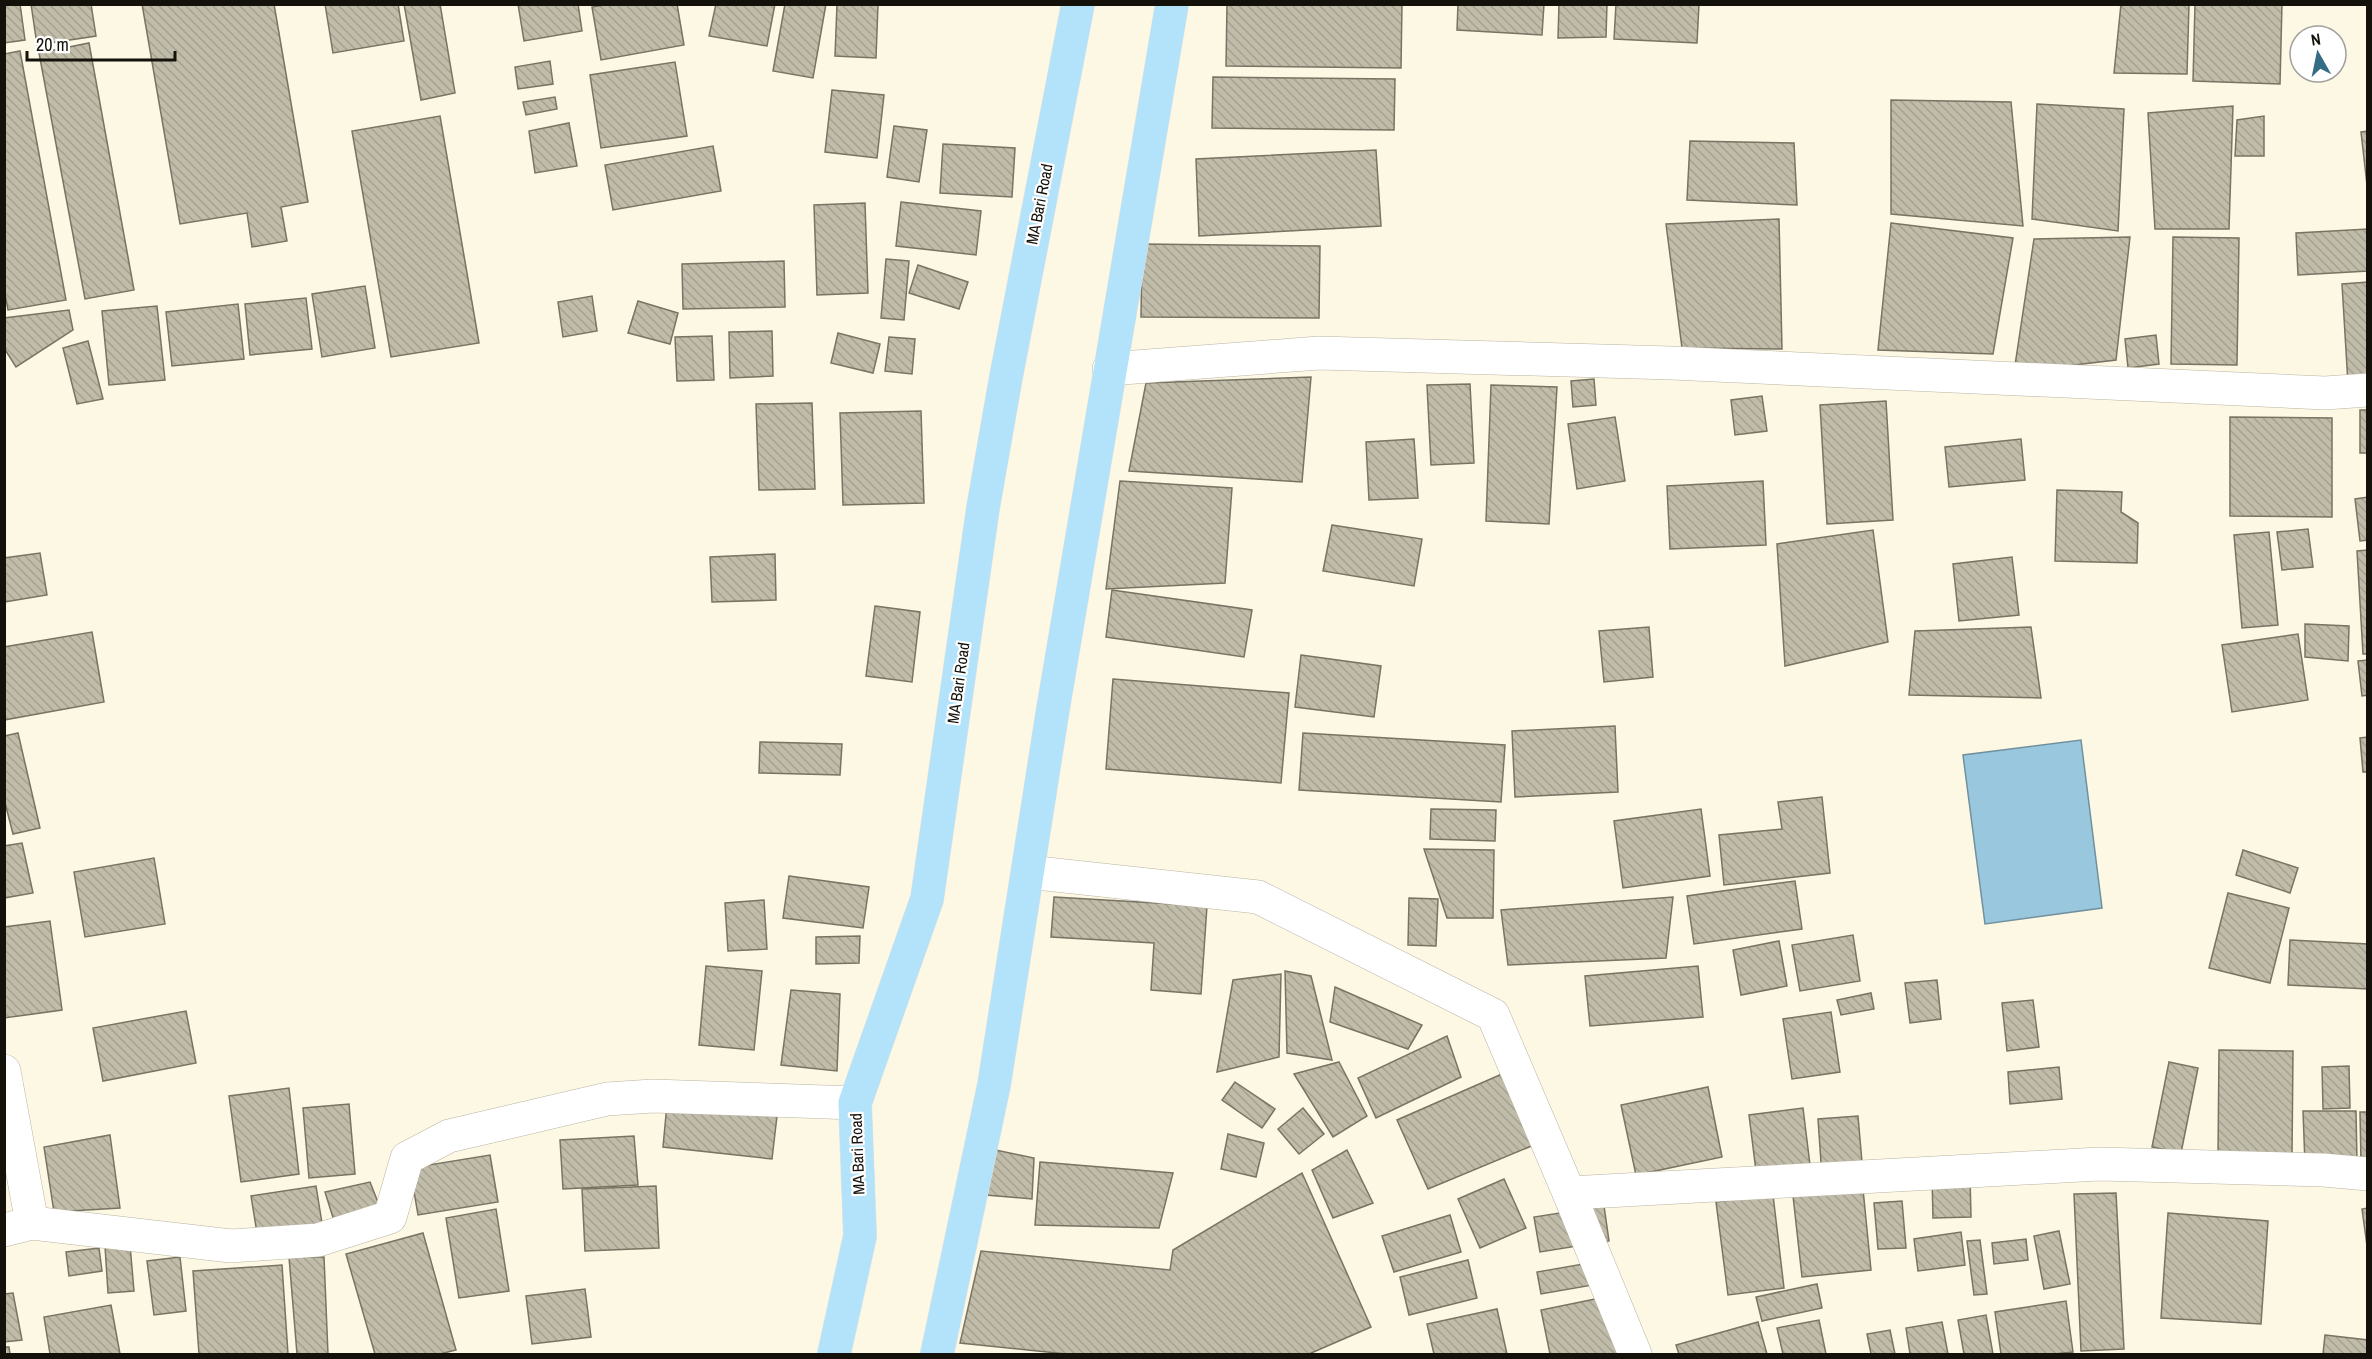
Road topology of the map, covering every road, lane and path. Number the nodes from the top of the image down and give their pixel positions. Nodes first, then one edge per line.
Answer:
1 (1078, 4) edge
2 (1172, 4) edge
3 (1109, 369) junction
4 (2367, 390) edge
5 (1028, 872) junction
6 (4, 1071) edge
7 (855, 1103) junction
8 (2367, 1174) edge
9 (1569, 1193) junction
10 (18, 1227) edge
11 (834, 1354) edge
12 (937, 1354) edge
13 (1635, 1354) edge

1 - 7 main road, MA Bari Road
2 - 3 main road
3 - 4 street
3 - 5 main road
5 - 9 street
5 - 12 main road
6 - 10 street
7 - 10 street
7 - 11 main road, MA Bari Road
8 - 9 street
9 - 13 street

